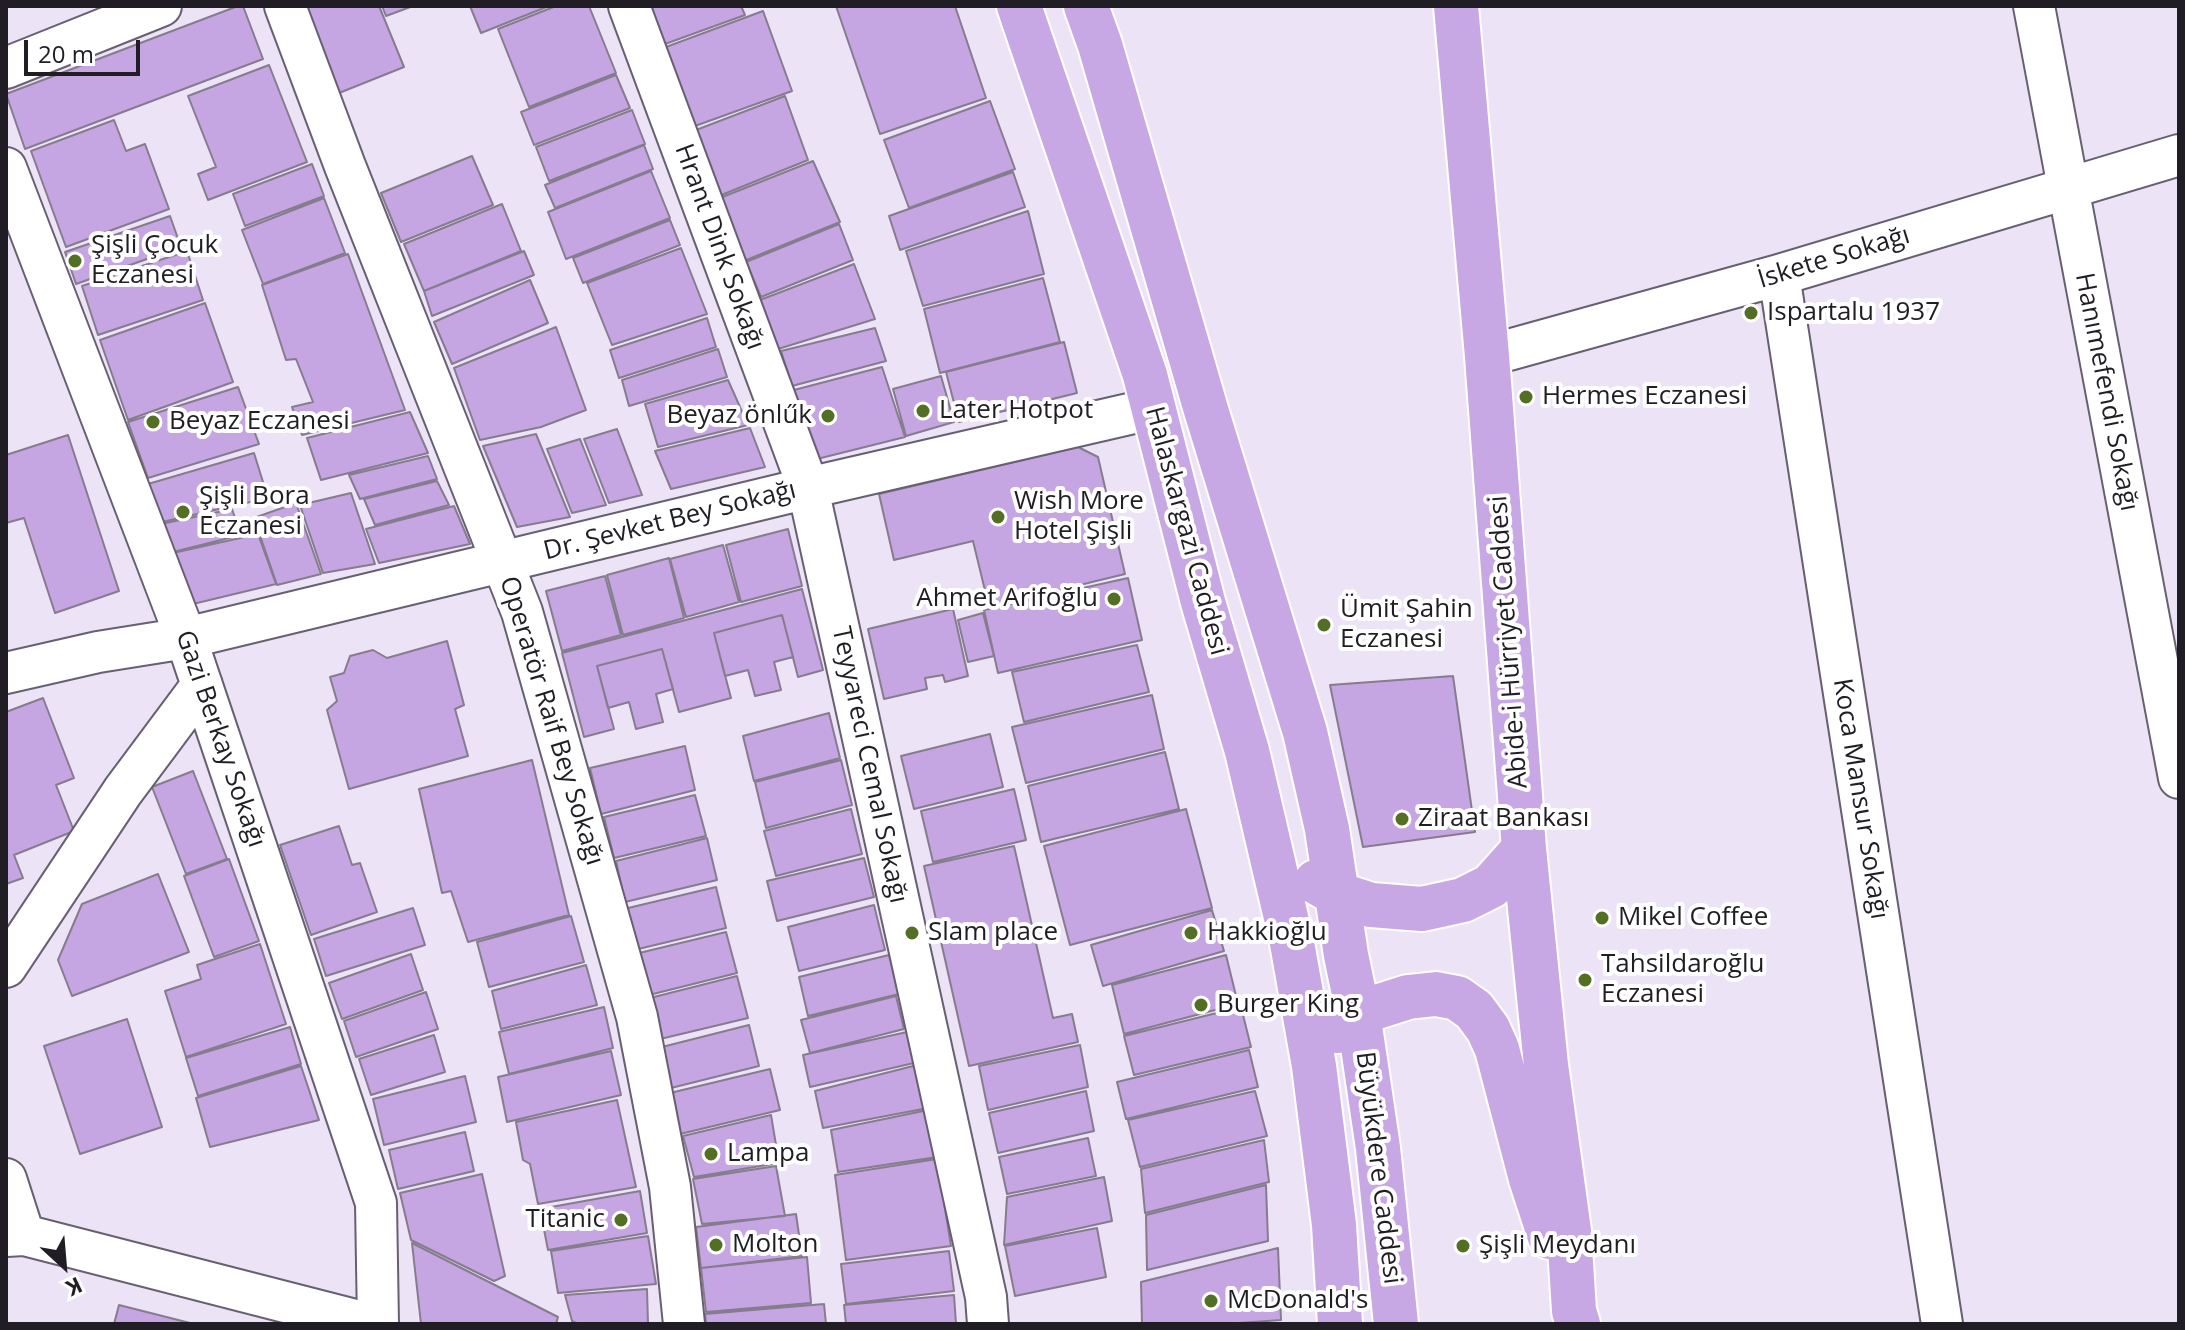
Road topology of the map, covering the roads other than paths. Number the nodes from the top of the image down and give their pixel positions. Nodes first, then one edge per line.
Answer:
1 (161, 6) edge
2 (285, 6) edge
3 (629, 6) edge
4 (1019, 6) edge
5 (1086, 6) edge
6 (1456, 6) edge
7 (2034, 6) edge
8 (6, 68) edge
9 (2179, 155) edge
10 (6, 168) edge
11 (2068, 187) junction
12 (1779, 275) junction
13 (1487, 356) junction
14 (1155, 408) junction
15 (808, 488) junction
16 (502, 562) junction
17 (186, 638) junction
18 (6, 673) edge
19 (202, 685) junction
20 (6, 694) edge
21 (1247, 751) junction
22 (2179, 778) edge
23 (1524, 849) junction
24 (1337, 894) junction
25 (6, 967) edge
26 (1358, 1013) junction
27 (1314, 1066) junction
28 (6, 1179) edge
29 (15, 1235) edge
30 (1576, 1318) edge
31 (371, 1324) edge
32 (378, 1324) edge
33 (684, 1324) edge
34 (988, 1324) edge
35 (1340, 1324) edge
36 (1396, 1324) edge
37 (1942, 1324) edge

1 - 8 street
2 - 16 street, Operatör Raif Bey Sokağı
3 - 15 street, Hrant Dink Sokağı
4 - 14 main road, Halaskargazi Caddesi
5 - 24 main road, Halaskargazi Caddesi
6 - 13 main road, Abide-i Hürriyet Caddesi
7 - 11 street, Hanımefendi Sokağı
9 - 11 street, İskete Sokağı
10 - 17 street, Gazi Berkay Sokağı
11 - 12 street, İskete Sokağı
11 - 22 street, Hanımefendi Sokağı
12 - 13 street, İskete Sokağı
12 - 37 street, Koca Mansur Sokağı
13 - 23 main road, Abide-i Hürriyet Caddesi
14 - 15 street, Dr. Şevket Bey Sokağı
14 - 21 main road, Halaskargazi Caddesi
15 - 16 street, Dr. Şevket Bey Sokağı
15 - 34 street, Teyyareci Cemal Sokağı
16 - 17 street, Dr. Şevket Bey Sokağı
16 - 33 street, Operatör Raif Bey Sokağı
17 - 18 street, Dr. Şevket Bey Sokağı
17 - 19 street, Gazi Berkay Sokağı
17 - 20 street, Dr. Şevket Bey Sokağı
19 - 25 street
19 - 32 street, Gazi Berkay Sokağı
21 - 24 main road
21 - 27 main road, Halaskargazi Caddesi
23 - 24 main road
23 - 30 main road, Abide-i Hürriyet Caddesi
24 - 26 main road, Halaskargazi Caddesi
26 - 27 main road
26 - 30 main road
26 - 36 main road, Büyükdere Caddesi
27 - 35 main road, Büyükdere Caddesi
28 - 29 street
29 - 31 street

